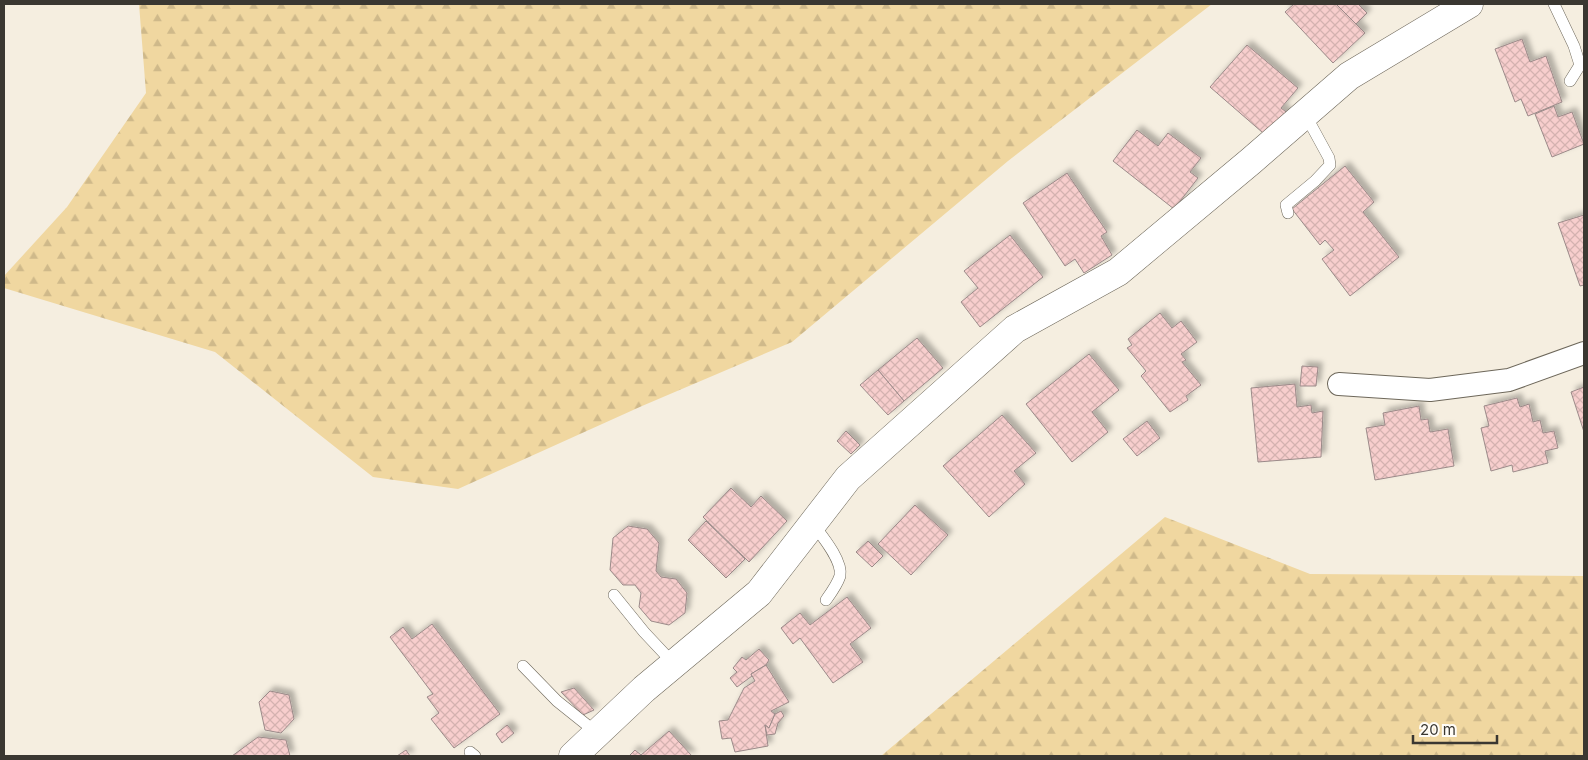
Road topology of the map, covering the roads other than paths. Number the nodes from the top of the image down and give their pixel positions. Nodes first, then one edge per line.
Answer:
1 (1469, 4) edge
2 (1554, 4) edge
3 (1570, 81) dead end
4 (1305, 114) junction
5 (1288, 212) dead end
6 (1584, 353) edge
7 (1339, 384) dead end
8 (812, 524) junction
9 (614, 595) dead end
10 (826, 600) dead end
11 (674, 664) junction
12 (523, 666) dead end
13 (597, 734) junction
14 (573, 756) edge

1 - 4 main road
2 - 3 lane
4 - 5 lane
4 - 8 main road
6 - 7 street
8 - 10 lane
8 - 11 main road
9 - 11 lane
11 - 13 main road
12 - 13 lane
13 - 14 main road

